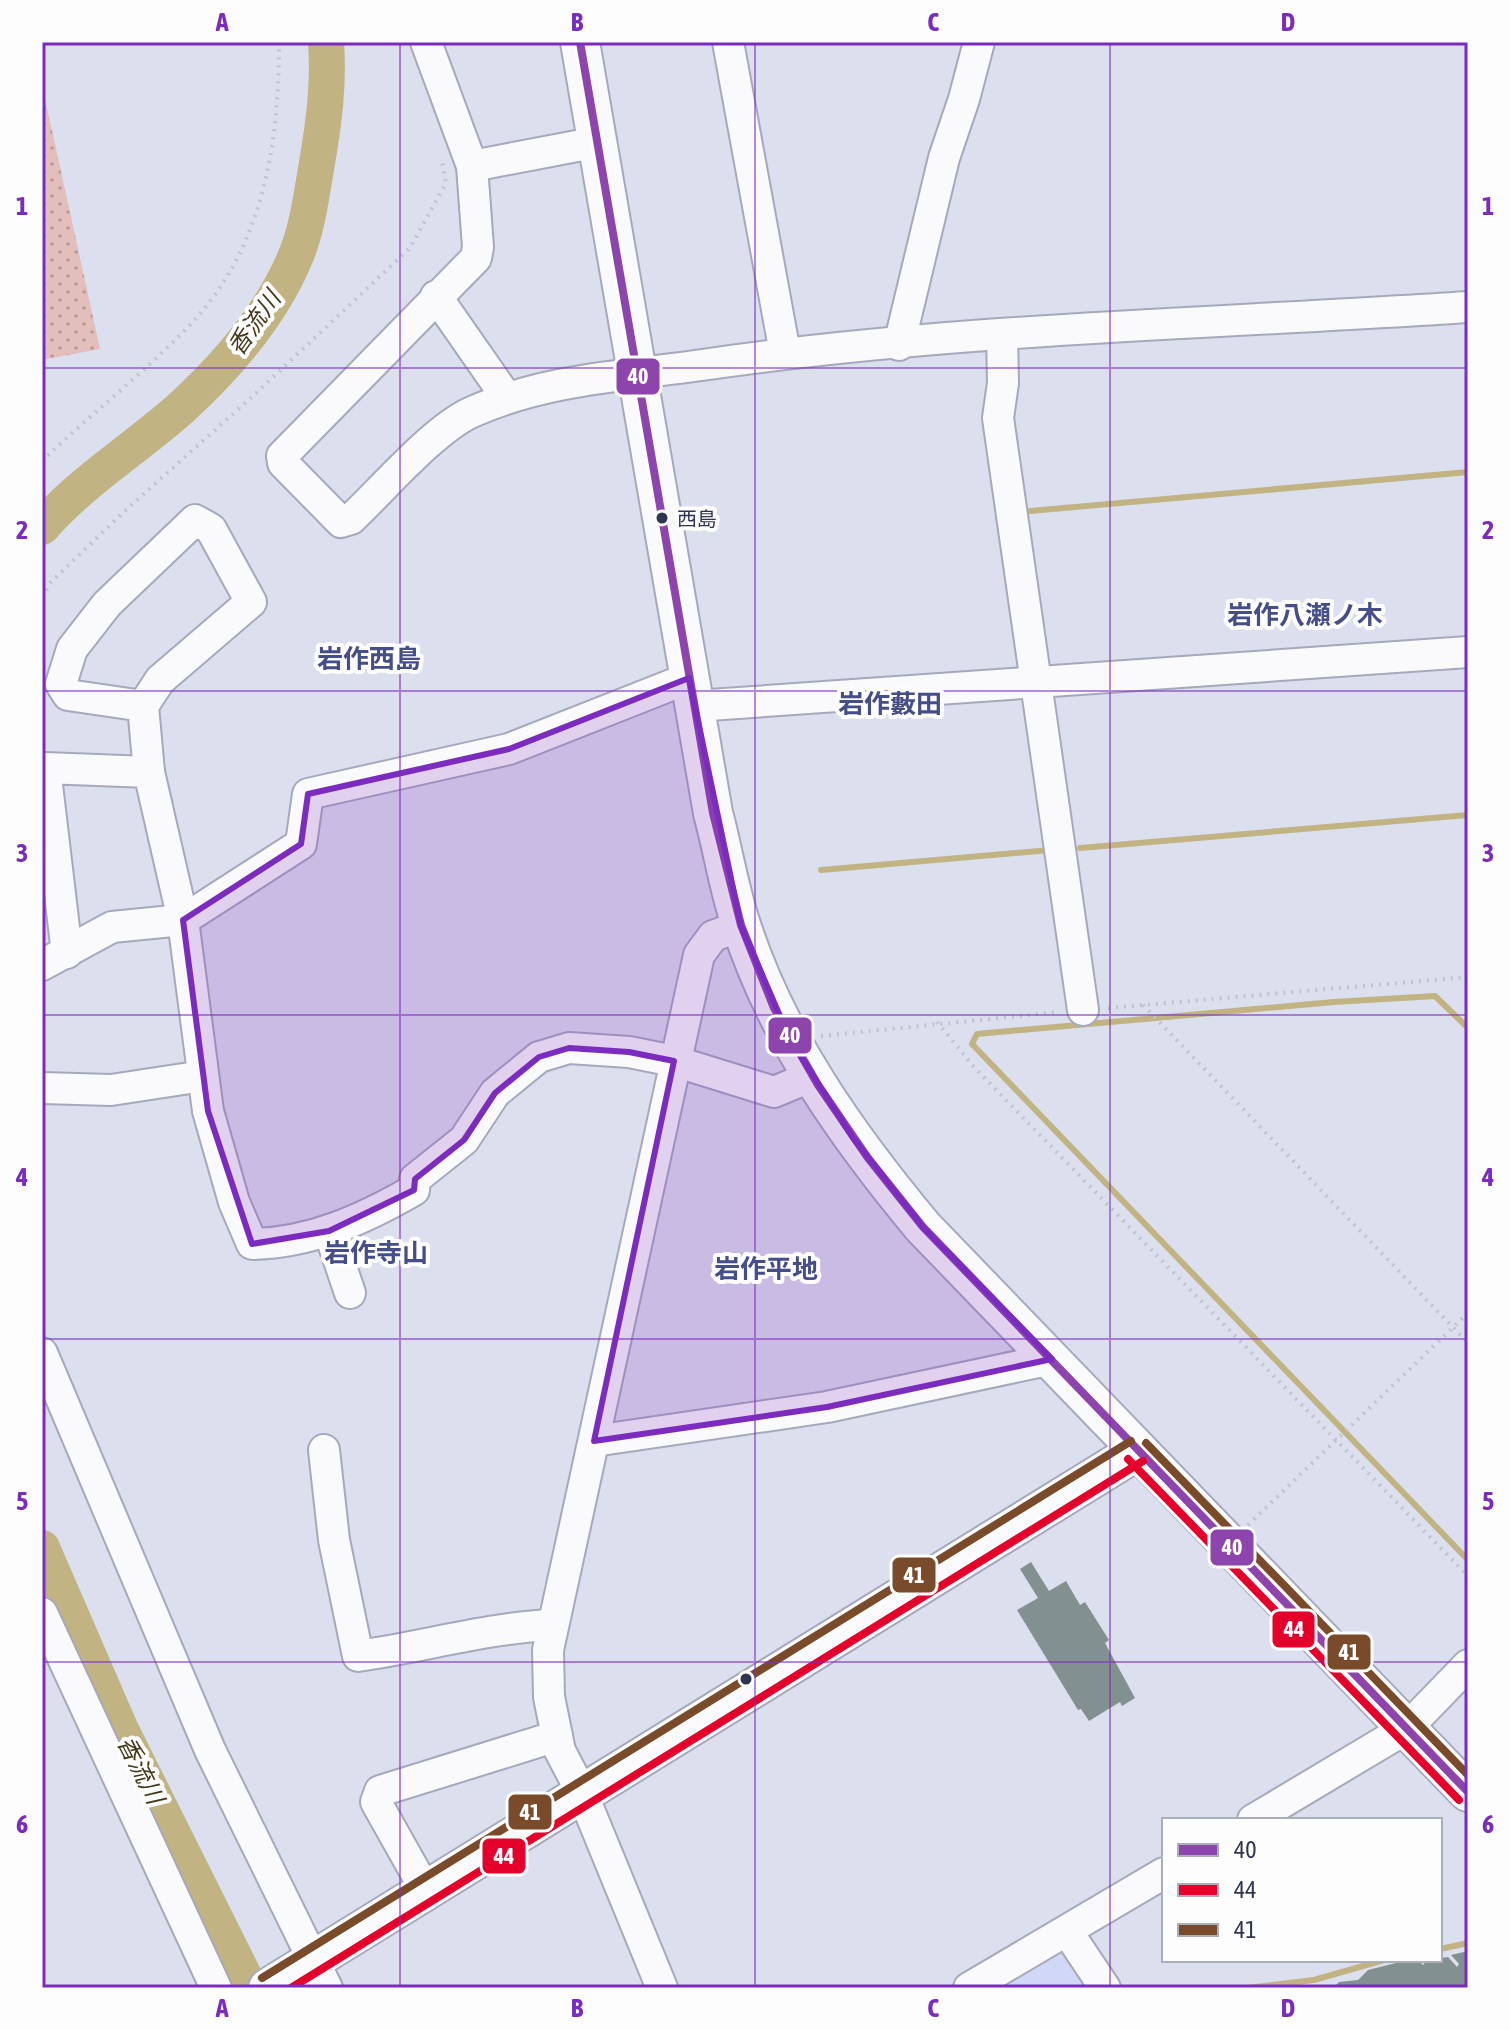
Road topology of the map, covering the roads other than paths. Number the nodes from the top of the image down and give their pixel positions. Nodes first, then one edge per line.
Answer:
1 (426, 42) edge
2 (580, 42) edge
3 (728, 42) edge
4 (979, 42) edge
5 (598, 142) junction
6 (472, 166) junction
7 (436, 296) junction
8 (1468, 307) edge
9 (1002, 334) junction
10 (899, 345) junction
11 (785, 353) junction
12 (636, 375) junction
13 (507, 398) junction
14 (1468, 652) edge
15 (1035, 680) junction
16 (692, 692) junction
17 (143, 706) junction
18 (149, 772) junction
19 (183, 920) junction
20 (741, 926) junction
21 (54, 959) edge
22 (1083, 1010) road end
23 (674, 1061) junction
24 (203, 1076) junction
25 (810, 1077) junction
26 (42, 1088) edge
27 (329, 1231) junction
28 (350, 1293) dead end
29 (42, 1353) edge
30 (1052, 1359) junction
31 (594, 1441) junction
32 (324, 1450) dead end
33 (1137, 1451) junction
34 (42, 1613) edge
35 (552, 1625) junction
36 (1468, 1665) edge
37 (1407, 1728) junction
38 (557, 1736) junction
39 (1468, 1792) edge
40 (582, 1793) junction
41 (1256, 1818) edge
42 (1162, 1874) edge
43 (426, 1891) junction
44 (1067, 1931) junction
45 (313, 1971) edge
46 (216, 1988) edge
47 (268, 1988) edge
48 (662, 1988) edge
49 (969, 1988) edge
50 (1105, 1988) edge

1 - 6 street
2 - 5 main road
3 - 11 street
4 - 10 street
5 - 6 street
5 - 12 main road
6 - 7 street
7 - 13 street
7 - 13 street
8 - 9 street
9 - 10 street
9 - 15 street
10 - 11 street
11 - 12 street
12 - 13 street
12 - 16 main road
14 - 15 street
15 - 16 street
15 - 22 street
16 - 19 street
16 - 20 main road
17 - 17 street
17 - 18 street
18 - 19 street
18 - 21 street
19 - 21 street
19 - 24 street
20 - 23 street
20 - 25 main road
23 - 25 street
23 - 27 street
23 - 31 street
24 - 26 street
24 - 27 street
25 - 30 main road
27 - 28 street
29 - 45 street
30 - 31 street
30 - 33 main road
31 - 35 street
32 - 35 street
33 - 37 main road
33 - 40 main road
34 - 46 street
35 - 38 street
36 - 37 street
37 - 39 main road
37 - 41 street
38 - 40 street
38 - 43 street
40 - 43 main road
40 - 48 street
42 - 44 street
43 - 45 main road
44 - 49 street
44 - 50 street
45 - 47 main road

